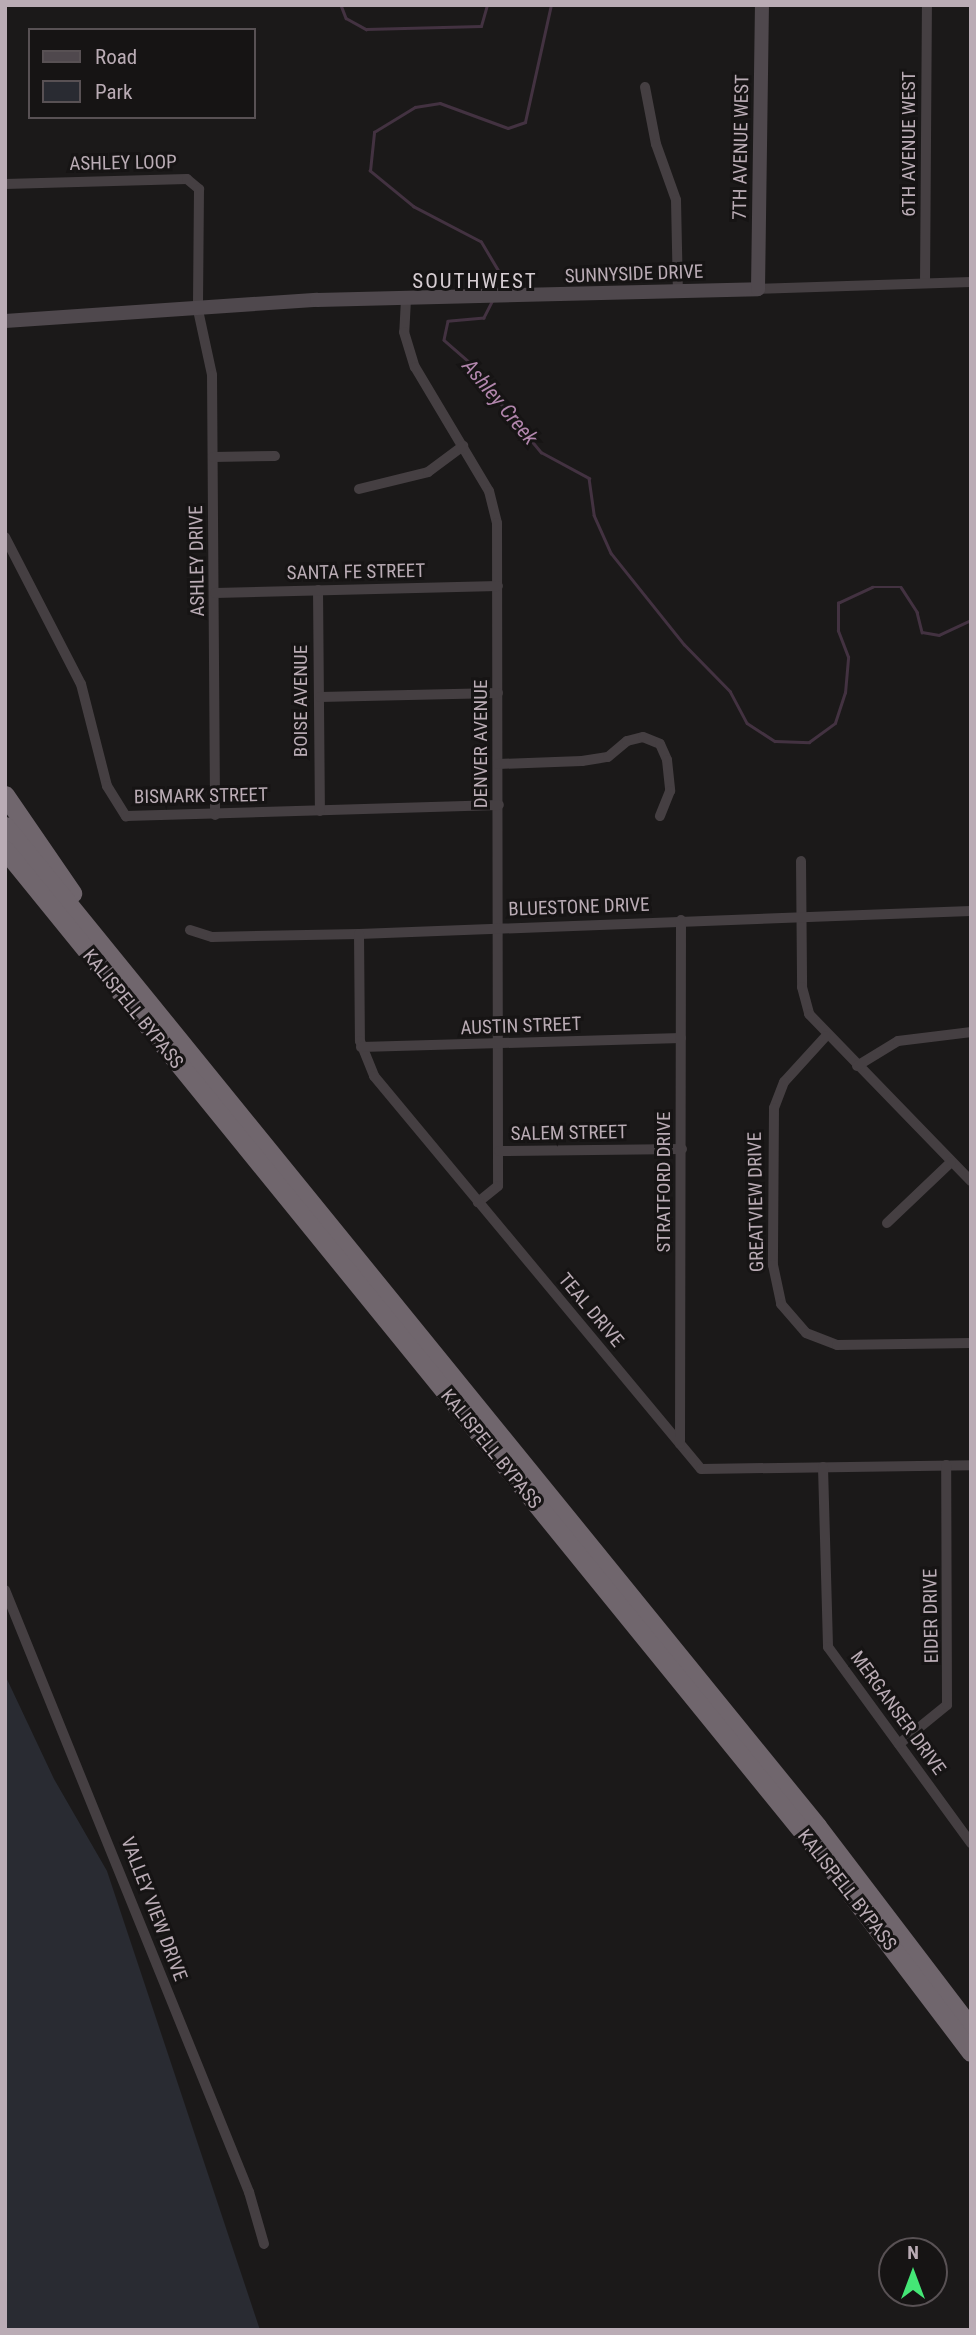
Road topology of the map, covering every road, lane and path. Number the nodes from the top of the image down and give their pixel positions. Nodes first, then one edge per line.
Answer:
1 (762, 5) edge
2 (927, 5) edge
3 (645, 87) dead end
4 (5, 184) edge
5 (971, 282) edge
6 (925, 283) junction
7 (758, 289) junction
8 (678, 292) junction
9 (406, 299) junction
10 (198, 310) junction
11 (5, 321) edge
12 (463, 446) junction
13 (275, 456) dead end
14 (213, 457) junction
15 (359, 489) dead end
16 (5, 537) edge
17 (498, 586) junction
18 (318, 590) junction
19 (215, 593) junction
20 (498, 693) junction
21 (320, 697) junction
22 (498, 764) junction
23 (5, 795) edge
24 (499, 805) junction
25 (320, 811) junction
26 (215, 815) junction
27 (660, 816) dead end
28 (5, 826) edge
29 (5, 850) edge
30 (801, 861) dead end
31 (971, 911) edge
32 (801, 915) junction
33 (681, 920) junction
34 (499, 928) junction
35 (190, 929) dead end
36 (359, 934) junction
37 (118, 969) junction
38 (971, 1032) edge
39 (826, 1037) junction
40 (681, 1038) junction
41 (500, 1045) junction
42 (361, 1047) junction
43 (857, 1066) junction
44 (682, 1149) junction
45 (499, 1151) junction
46 (951, 1162) junction
47 (971, 1181) edge
48 (478, 1202) junction
49 (887, 1223) dead end
50 (971, 1343) edge
51 (680, 1444) junction
52 (946, 1465) junction
53 (971, 1465) edge
54 (823, 1467) junction
55 (5, 1590) edge
56 (899, 1744) junction
57 (971, 1843) edge
58 (971, 2028) edge
59 (971, 2052) edge
60 (264, 2244) dead end

1 - 7 street, 7TH AVENUE WEST
2 - 6 street, 6TH AVENUE WEST
3 - 8 street
4 - 10 street, ASHLEY LOOP
5 - 6 street, SUNNYSIDE DRIVE
6 - 7 street, SUNNYSIDE DRIVE
7 - 8 street, SUNNYSIDE DRIVE
8 - 9 street, SUNNYSIDE DRIVE
9 - 10 street, SUNNYSIDE DRIVE
9 - 12 street, DENVER AVENUE
10 - 11 street, SUNNYSIDE DRIVE
10 - 14 street, ASHLEY DRIVE
12 - 15 street
12 - 17 street, DENVER AVENUE
13 - 14 street
14 - 19 street, ASHLEY DRIVE
16 - 26 street, BISMARK STREET
17 - 18 street, SANTA FE STREET
17 - 20 street, DENVER AVENUE
18 - 19 street, SANTA FE STREET
18 - 21 street, BOISE AVENUE
19 - 26 street, ASHLEY DRIVE
20 - 21 street
20 - 22 street, DENVER AVENUE
21 - 25 street, BOISE AVENUE
22 - 24 street, DENVER AVENUE
22 - 27 street
23 - 37 highway
24 - 25 street, BISMARK STREET
24 - 34 street, DENVER AVENUE
25 - 26 street, BISMARK STREET
28 - 37 highway, KALISPELL BYPASS
29 - 59 highway, KALISPELL BYPASS
30 - 32 street
31 - 32 street, BLUESTONE DRIVE
32 - 33 street, BLUESTONE DRIVE
32 - 39 street
33 - 34 street, BLUESTONE DRIVE
33 - 40 street, STRATFORD DRIVE
34 - 36 street, BLUESTONE DRIVE
34 - 41 street, DENVER AVENUE
35 - 36 street, BLUESTONE DRIVE
36 - 42 street, TEAL DRIVE
37 - 58 highway, KALISPELL BYPASS
38 - 43 street
39 - 43 street
39 - 50 street, GREATVIEW DRIVE
40 - 41 street, AUSTIN STREET
40 - 44 street, STRATFORD DRIVE
41 - 42 street, AUSTIN STREET
41 - 45 street, DENVER AVENUE
42 - 48 street, TEAL DRIVE
43 - 46 street
44 - 45 street, SALEM STREET
44 - 51 street, STRATFORD DRIVE
45 - 48 street, DENVER AVENUE
46 - 47 street
46 - 49 street
48 - 51 street, TEAL DRIVE
51 - 54 street, TEAL DRIVE
52 - 53 street, TEAL DRIVE
52 - 54 street, TEAL DRIVE
52 - 56 street, EIDER DRIVE
54 - 56 street, MERGANSER DRIVE
55 - 60 street, VALLEY VIEW DRIVE
56 - 57 street, MERGANSER DRIVE

